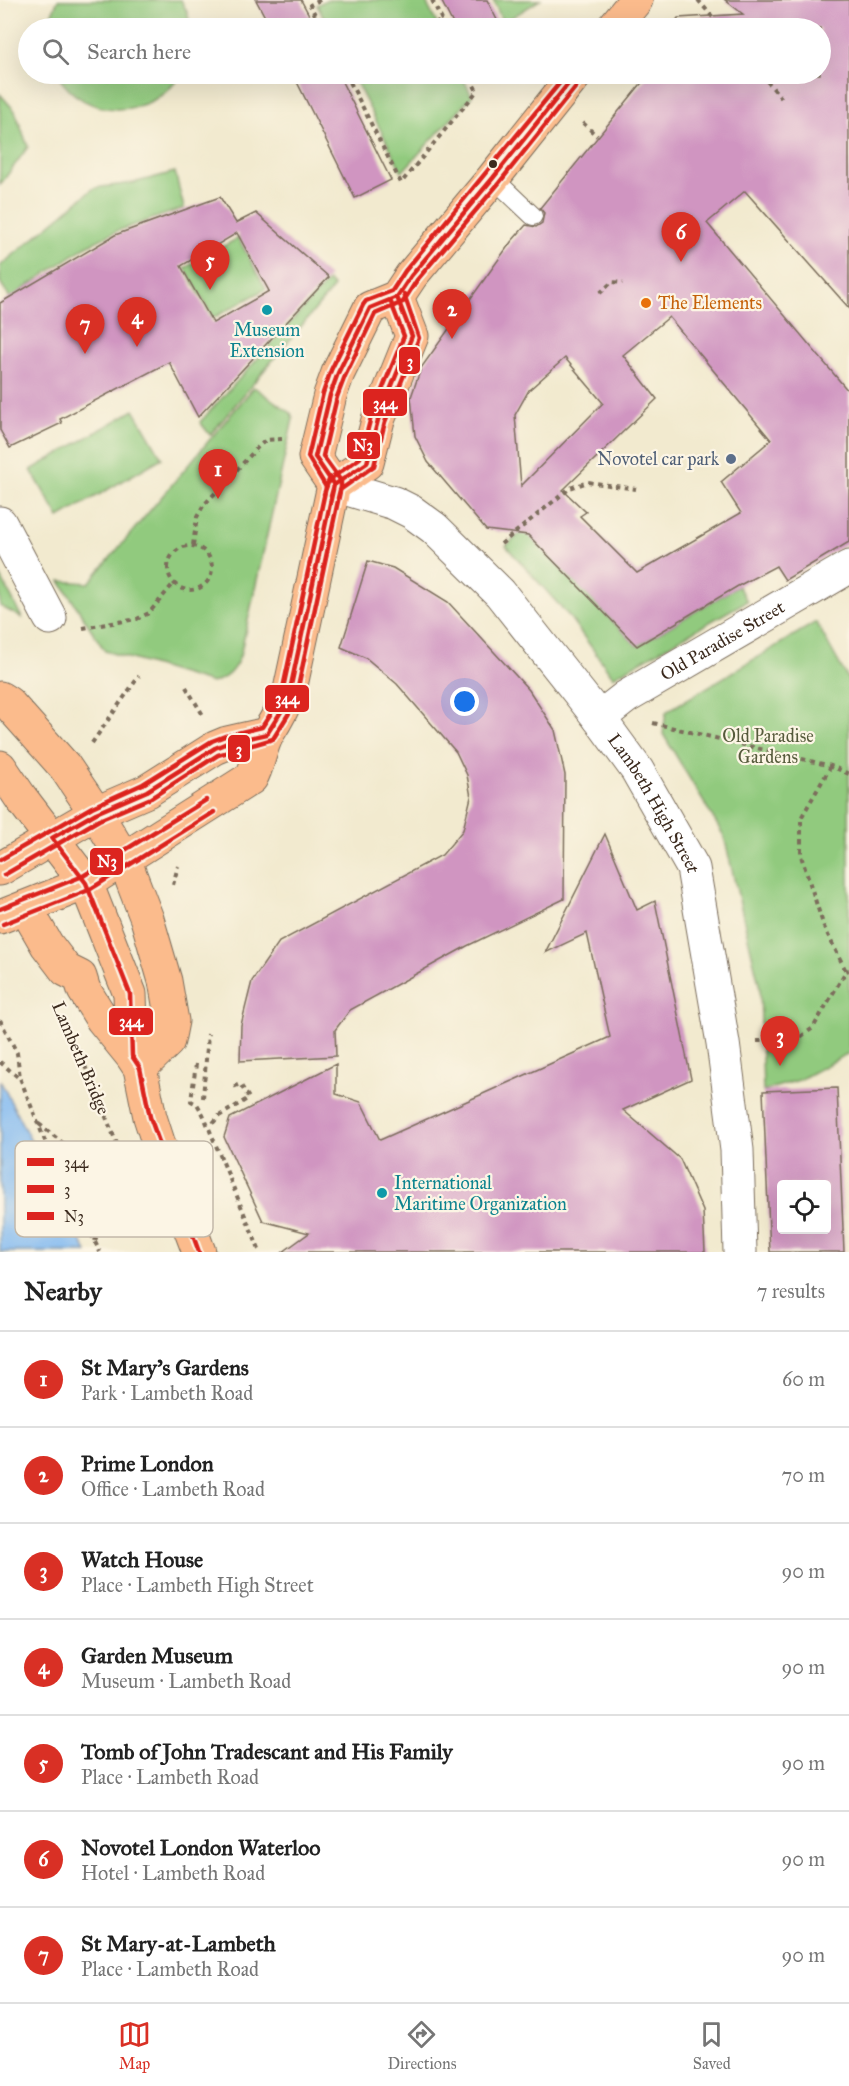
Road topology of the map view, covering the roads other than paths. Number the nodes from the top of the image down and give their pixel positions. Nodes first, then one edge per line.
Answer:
1 (636, 0) edge
2 (621, 18) edge
3 (568, 84) edge
4 (493, 178) junction
5 (533, 216) dead end
6 (397, 297) junction
7 (334, 485) junction
8 (0, 523) edge
9 (849, 567) edge
10 (65, 623) road end
11 (0, 698) edge
12 (599, 718) junction
13 (267, 734) junction
14 (0, 767) edge
15 (96, 813) junction
16 (52, 838) junction
17 (124, 859) junction
18 (0, 869) edge
19 (86, 883) junction
20 (12, 912) edge
21 (136, 1062) junction
22 (158, 1141) edge
23 (193, 1237) edge
24 (199, 1252) edge
25 (740, 1252) edge

1 - 2 main road
3 - 4 main road
4 - 5 lane
4 - 6 main road
6 - 7 main road
6 - 7 main road
7 - 12 street, Lambeth High Street
7 - 13 main road
8 - 10 street
9 - 12 street, Old Paradise Street
11 - 15 main road
12 - 25 street, Lambeth High Street
13 - 15 main road
13 - 17 main road
14 - 16 main road
15 - 16 main road
15 - 17 main road
16 - 18 main road
16 - 19 main road
17 - 19 main road
17 - 21 main road
19 - 20 main road
19 - 21 main road
20 - 21 main road
21 - 22 main road
23 - 24 main road

